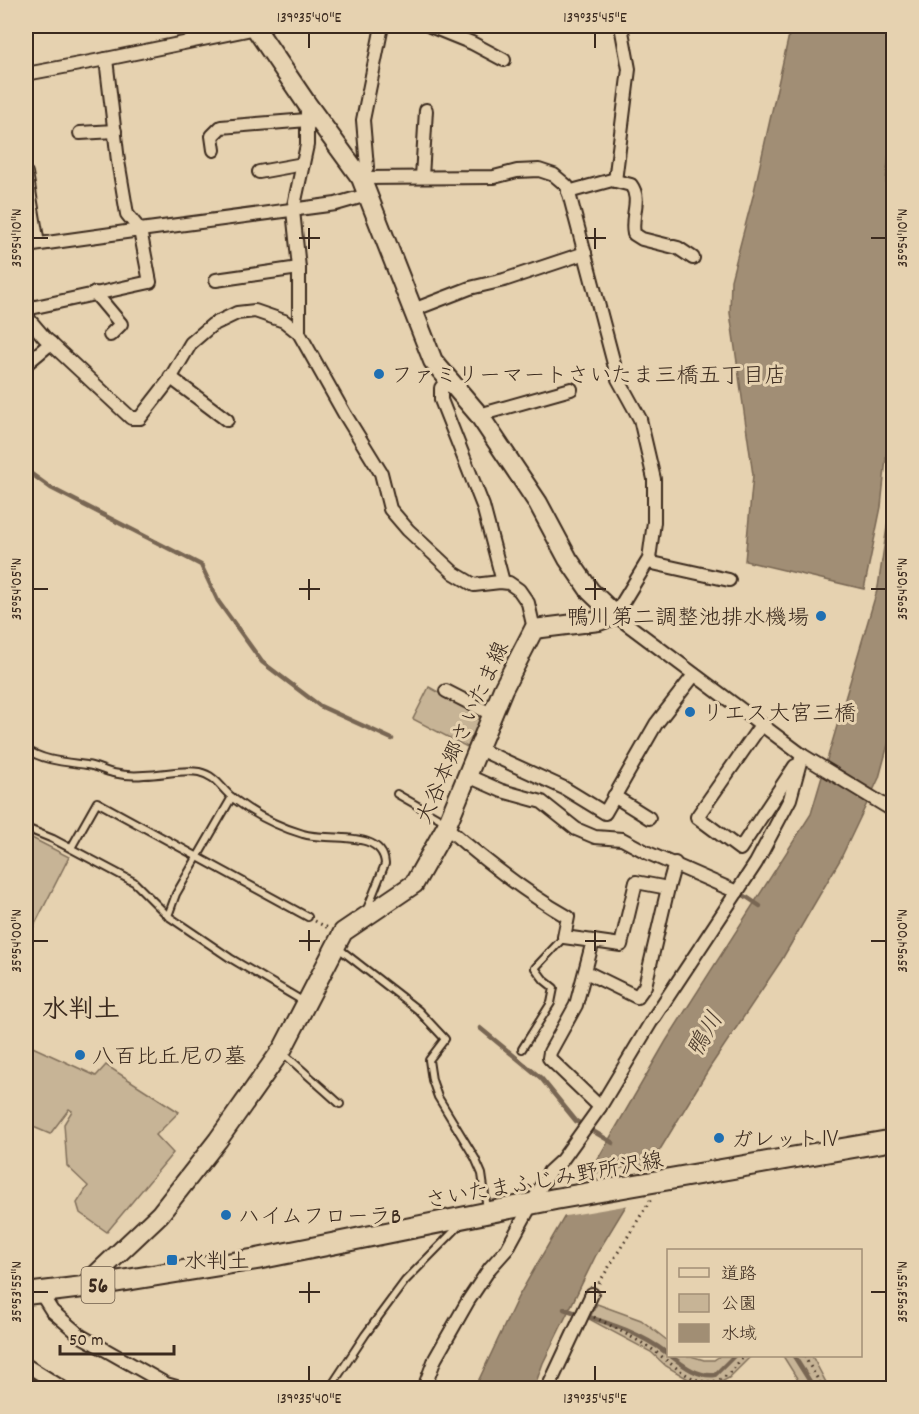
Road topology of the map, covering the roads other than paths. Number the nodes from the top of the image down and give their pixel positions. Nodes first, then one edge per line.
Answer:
1 (258, 26) edge
2 (382, 26) edge
3 (430, 26) edge
4 (621, 26) edge
5 (106, 59) junction
6 (504, 60) dead end
7 (26, 74) edge
8 (426, 110) dead end
9 (307, 112) junction
10 (115, 130) junction
11 (80, 133) dead end
12 (214, 150) dead end
13 (303, 164) junction
14 (258, 172) dead end
15 (26, 173) edge
16 (422, 177) junction
17 (615, 181) junction
18 (364, 186) junction
19 (568, 192) junction
20 (293, 210) junction
21 (140, 230) junction
22 (32, 245) edge
23 (585, 253) junction
24 (693, 258) dead end
25 (299, 268) junction
26 (216, 280) dead end
27 (95, 293) junction
28 (26, 309) edge
29 (413, 310) junction
30 (26, 316) edge
31 (299, 333) junction
32 (110, 335) dead end
33 (51, 343) junction
34 (26, 364) edge
35 (170, 377) junction
36 (448, 379) junction
37 (571, 388) dead end
38 (479, 415) junction
39 (227, 420) dead end
40 (648, 562) junction
41 (729, 580) dead end
42 (503, 582) junction
43 (615, 615) junction
44 (534, 629) junction
45 (694, 675) junction
46 (446, 691) dead end
47 (493, 715) junction
48 (761, 725) junction
49 (26, 749) edge
50 (479, 749) junction
51 (805, 757) junction
52 (468, 776) junction
53 (397, 794) dead end
54 (614, 796) junction
55 (232, 797) junction
56 (891, 809) edge
57 (649, 818) dead end
58 (447, 825) junction
59 (26, 828) edge
60 (71, 848) junction
61 (197, 858) junction
62 (675, 863) junction
63 (668, 888) junction
64 (737, 892) junction
65 (168, 916) junction
66 (308, 917) road end
67 (363, 919) junction
68 (564, 936) junction
69 (339, 941) junction
70 (593, 941) junction
71 (586, 972) junction
72 (306, 1003) junction
73 (522, 1048) dead end
74 (281, 1051) junction
75 (340, 1104) dead end
76 (600, 1107) junction
77 (894, 1140) edge
78 (534, 1203) junction
79 (488, 1213) junction
80 (468, 1217) junction
81 (83, 1287) junction
82 (28, 1294) edge
83 (592, 1294) road end
84 (26, 1365) edge
85 (63, 1389) edge
86 (180, 1389) edge
87 (330, 1389) edge
88 (424, 1389) edge
89 (548, 1389) edge

1 - 5 street
1 - 9 main road
2 - 18 street
3 - 6 street
4 - 17 street
5 - 7 street
5 - 10 street
8 - 16 street
9 - 12 street
9 - 13 street
9 - 18 main road
10 - 11 street
10 - 21 street
13 - 14 street
13 - 20 street
15 - 22 street
16 - 18 street
16 - 19 street
17 - 19 street
17 - 24 street
18 - 20 street
18 - 29 main road
19 - 23 street
20 - 21 street
20 - 25 street
21 - 22 street
21 - 27 street
23 - 29 street
23 - 40 street
25 - 26 street
25 - 31 street
27 - 28 street
27 - 32 street
29 - 36 main road
30 - 33 street
31 - 35 street
31 - 42 street
33 - 34 street
33 - 35 street
35 - 39 street
36 - 38 main road
36 - 42 street
37 - 38 street
38 - 43 main road
40 - 41 street
40 - 43 street
42 - 44 street
43 - 44 main road, 大谷本郷さいたま線
43 - 45 street
44 - 47 main road, 大谷本郷さいたま線
45 - 48 street
45 - 54 street
46 - 47 street
47 - 50 main road, 大谷本郷さいたま線
48 - 51 street
48 - 51 street
49 - 55 lane
50 - 52 main road, 大谷本郷さいたま線
50 - 54 street
51 - 56 street
51 - 64 street
52 - 58 main road, 大谷本郷さいたま線
52 - 62 street
53 - 58 lane
54 - 57 street
55 - 61 lane
55 - 67 lane
58 - 67 main road, 大谷本郷さいたま線
58 - 68 street
59 - 60 lane
60 - 61 lane
60 - 65 lane
61 - 65 lane
61 - 66 lane
62 - 63 street
62 - 64 street
63 - 70 street
63 - 71 street
64 - 76 street
65 - 72 lane
67 - 69 main road, 大谷本郷さいたま線
68 - 70 street
68 - 73 lane
69 - 72 main road, 大谷本郷さいたま線
69 - 79 lane
70 - 71 street
71 - 76 street
72 - 74 main road, 大谷本郷さいたま線
74 - 75 lane
74 - 81 main road, 大谷本郷さいたま線
76 - 78 street
77 - 78 main road, さいたまふじみ野所沢線 / 56
78 - 79 main road, さいたまふじみ野所沢線 / 56
78 - 88 street
79 - 80 main road, さいたまふじみ野所沢線 / 56
80 - 81 main road, さいたまふじみ野所沢線 / 56
80 - 87 lane
81 - 82 main road, さいたまふじみ野所沢線 / 56
82 - 86 street
83 - 89 street
84 - 85 street

